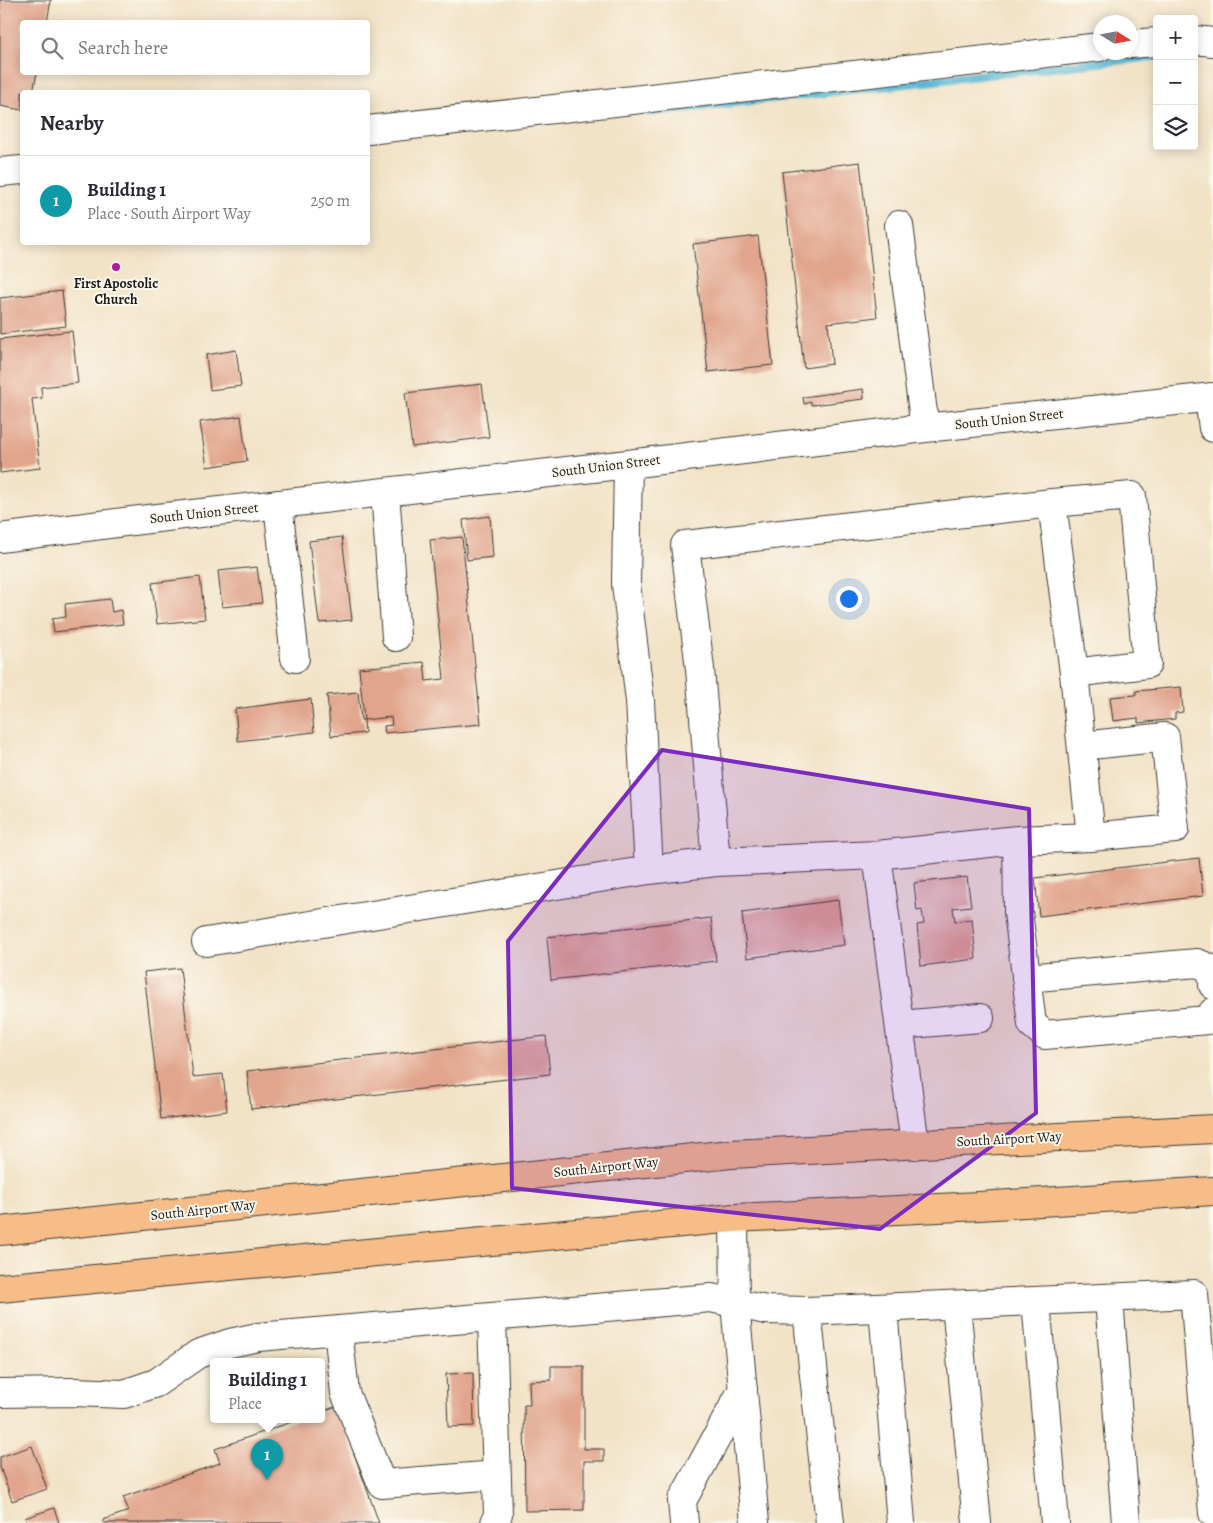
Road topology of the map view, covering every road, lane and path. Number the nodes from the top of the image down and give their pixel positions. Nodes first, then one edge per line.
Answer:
1 (1198, 40) edge
2 (1153, 42) edge
3 (1213, 42) edge
4 (1138, 43) edge
5 (1093, 48) edge
6 (370, 130) edge
7 (20, 170) edge
8 (0, 172) edge
9 (899, 225) dead end
10 (1211, 398) edge
11 (925, 428) junction
12 (1213, 428) edge
13 (628, 464) junction
14 (385, 492) junction
15 (1052, 503) junction
16 (278, 504) junction
17 (0, 538) edge
18 (396, 637) dead end
19 (295, 658) dead end
20 (1074, 673) junction
21 (1082, 746) junction
22 (1091, 836) junction
23 (1016, 840) junction
24 (877, 855) junction
25 (716, 862) junction
26 (649, 870) junction
27 (206, 942) dead end
28 (1026, 978) junction
29 (1213, 985) edge
30 (1213, 1012) edge
31 (980, 1018) dead end
32 (900, 1024) junction
33 (1213, 1129) edge
34 (915, 1144) junction
35 (1213, 1191) edge
36 (734, 1218) junction
37 (0, 1231) edge
38 (0, 1288) edge
39 (1109, 1298) junction
40 (1036, 1301) junction
41 (735, 1304) junction
42 (956, 1305) junction
43 (882, 1308) junction
44 (807, 1311) junction
45 (492, 1317) junction
46 (338, 1330) junction
47 (743, 1389) junction
48 (0, 1393) edge
49 (497, 1475) junction
50 (1213, 1513) edge
51 (495, 1523) edge
52 (684, 1523) edge
53 (755, 1523) edge
54 (830, 1523) edge
55 (901, 1523) edge
56 (977, 1523) edge
57 (1055, 1523) edge
58 (1126, 1523) edge

1 - 3 street
2 - 4 street
5 - 6 street
7 - 8 street
9 - 11 street
10 - 11 street, South Union Street
10 - 12 street
11 - 13 street, South Union Street
13 - 14 street, South Union Street
13 - 26 street
14 - 16 street, South Union Street
14 - 18 street
15 - 20 street
15 - 20 street
15 - 25 street
16 - 17 street, South Union Street
16 - 19 street
20 - 21 street
21 - 22 street
21 - 22 street
22 - 23 street
23 - 24 street
23 - 28 street
24 - 25 street
24 - 32 street
25 - 26 street
26 - 27 street
28 - 29 street
28 - 30 street
31 - 32 street
32 - 34 street
33 - 34 main road, South Airport Way
34 - 37 main road, South Airport Way
35 - 36 main road
36 - 38 main road
36 - 41 street
39 - 40 street
39 - 50 street
39 - 58 street
40 - 42 street
40 - 57 street
41 - 44 street
41 - 45 street
41 - 47 street
42 - 43 street
42 - 56 street
43 - 44 street
43 - 55 street
44 - 54 street
45 - 46 street
45 - 49 street
46 - 48 street
46 - 49 street
47 - 52 street
47 - 53 street
49 - 51 street

